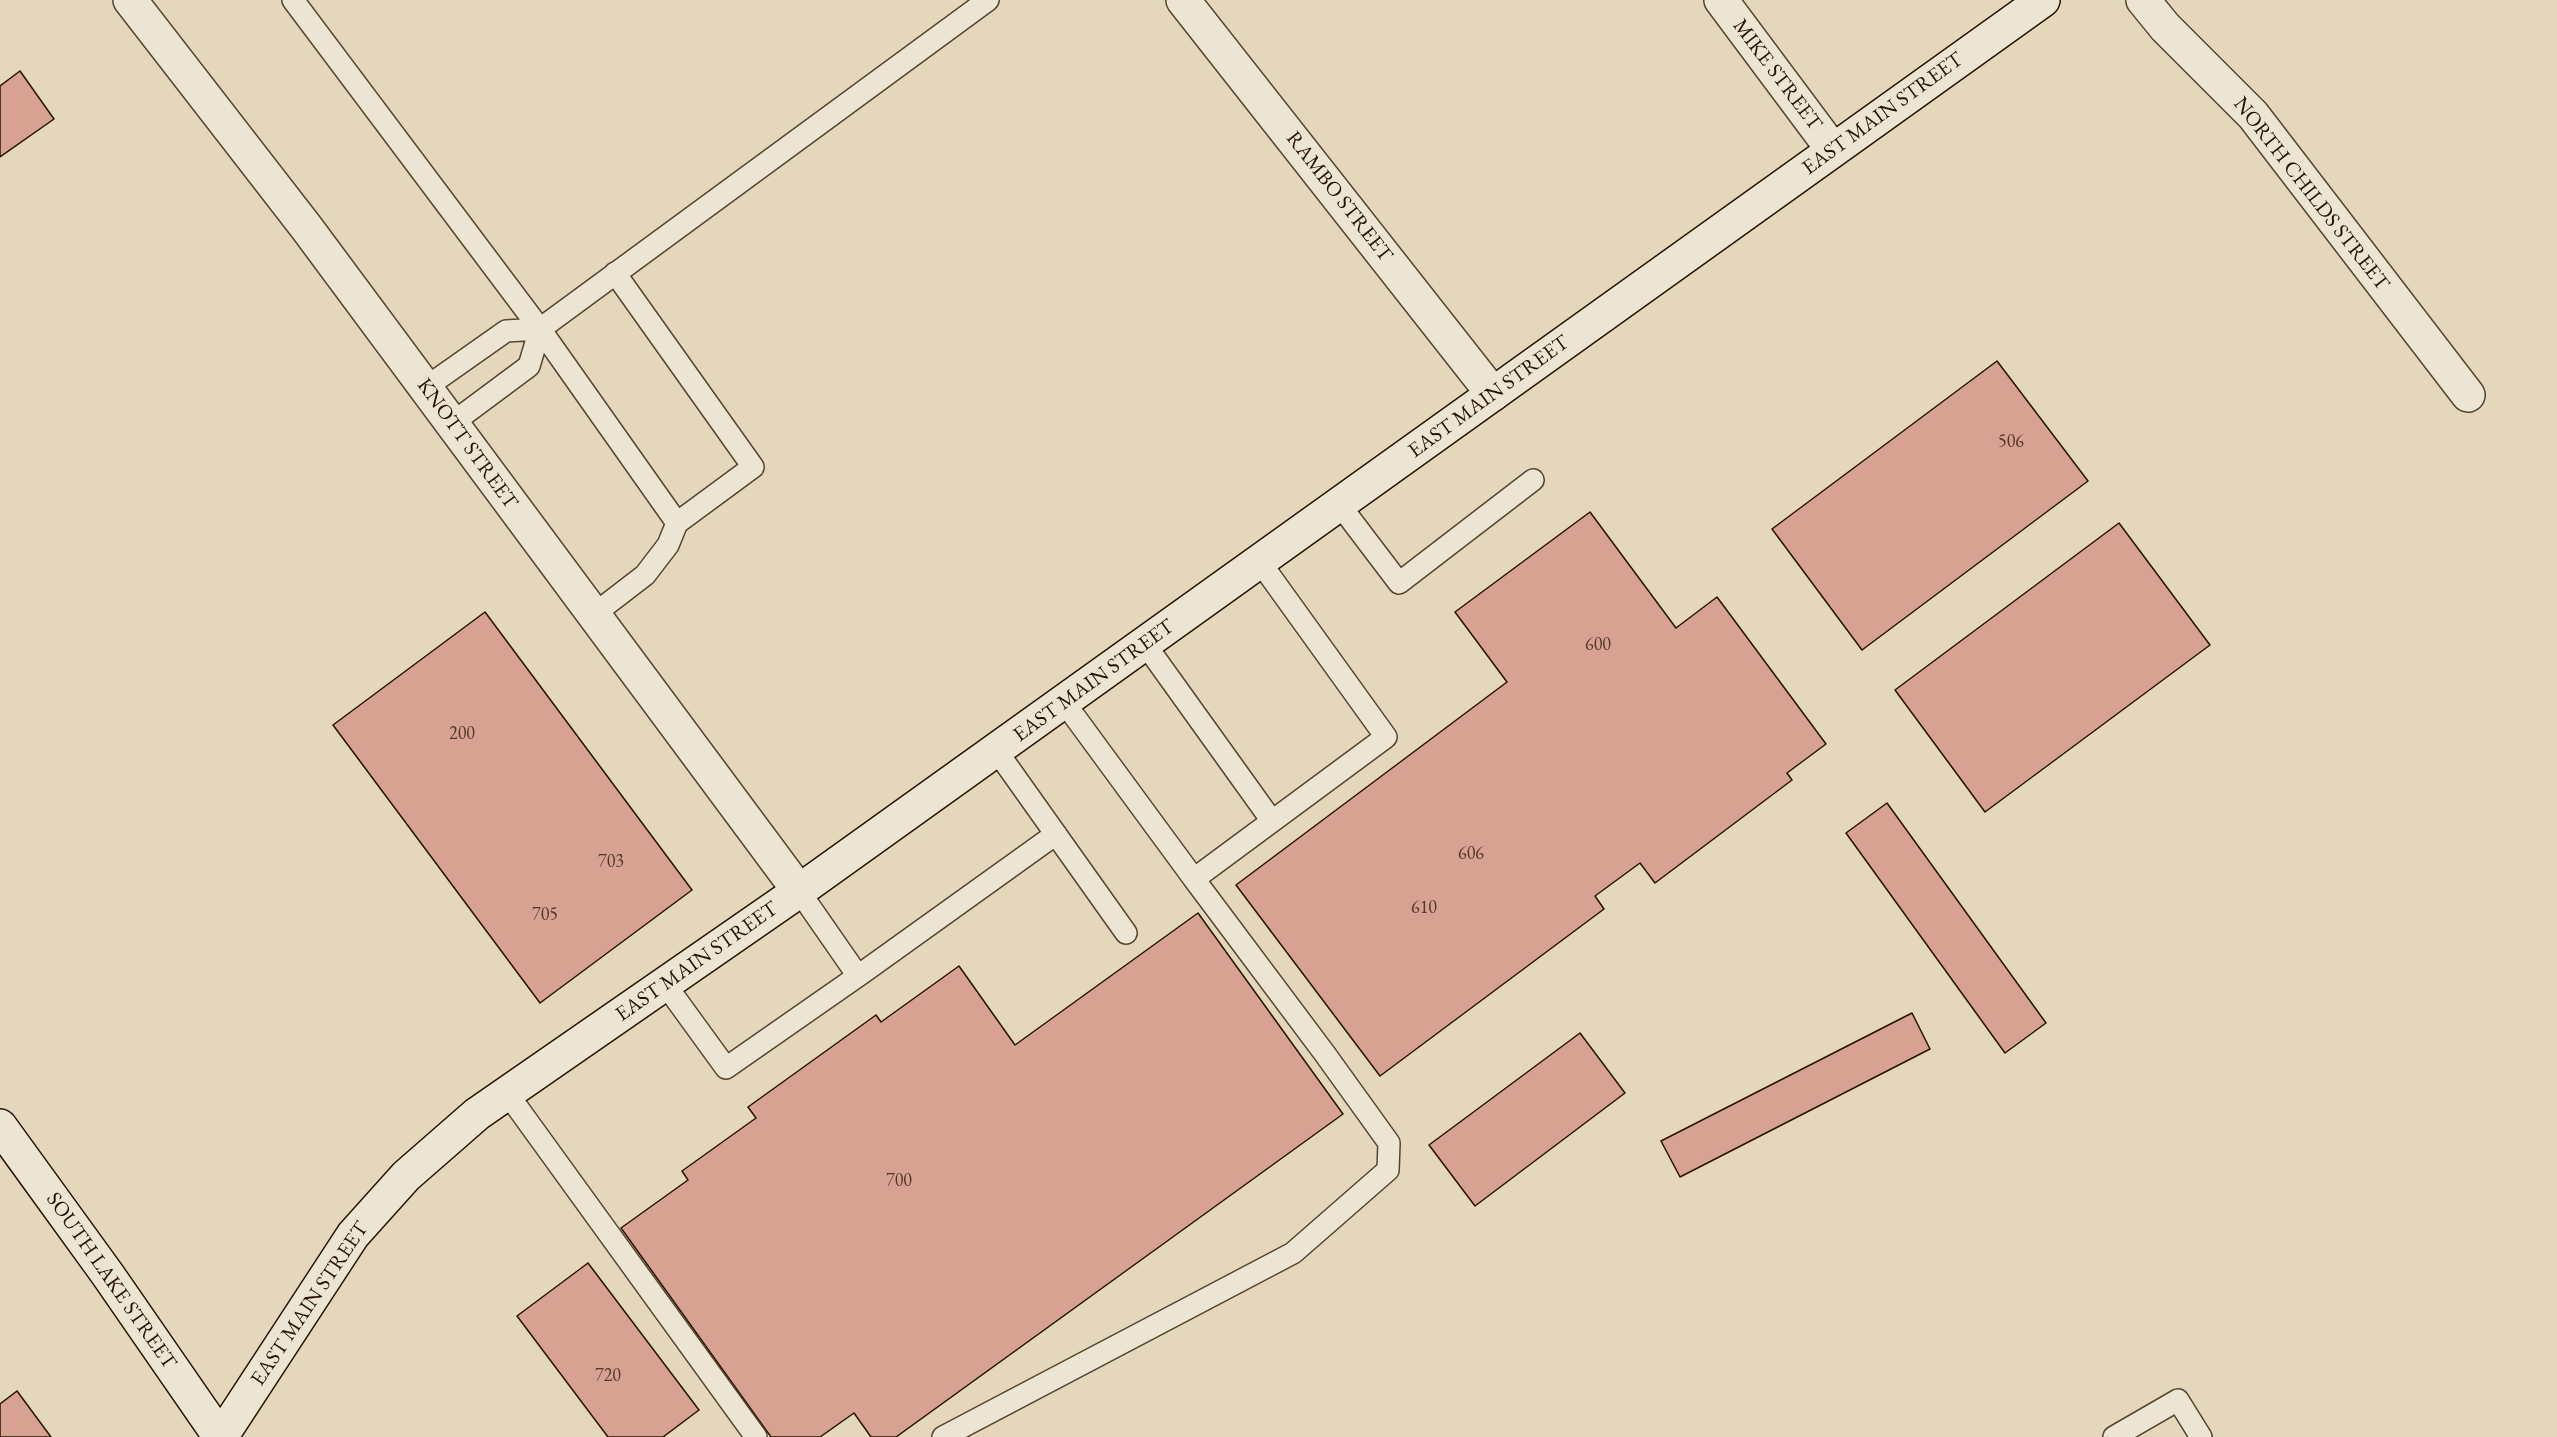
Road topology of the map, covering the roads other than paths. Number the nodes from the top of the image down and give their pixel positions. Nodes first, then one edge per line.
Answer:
1 (130, 0) edge
2 (293, 0) edge
3 (988, 0) edge
4 (1183, 0) edge
5 (1721, 0) edge
6 (2043, 0) edge
7 (2143, 0) edge
8 (1833, 150) junction
9 (615, 273) junction
10 (540, 329) junction
11 (425, 388) junction
12 (1493, 394) junction
13 (2469, 395) dead end
14 (452, 424) junction
15 (1533, 480) dead end
16 (1339, 504) junction
17 (677, 523) junction
18 (1260, 562) junction
19 (593, 615) junction
20 (1145, 644) junction
21 (1064, 702) junction
22 (996, 750) junction
23 (1272, 821) junction
24 (1056, 834) junction
25 (1194, 879) junction
26 (799, 891) junction
27 (1126, 933) dead end
28 (858, 976) junction
29 (665, 984) junction
30 (507, 1093) junction
31 (0, 1126) edge
32 (221, 1437) edge
33 (756, 1437) edge
34 (943, 1437) edge
35 (2114, 1437) edge
36 (2201, 1437) edge

1 - 11 street, KNOTT STREET
2 - 10 lane
3 - 9 lane
4 - 12 street, RAMBO STREET
5 - 8 street, MIKE STREET
6 - 8 street, EAST MAIN STREET
7 - 13 street, NORTH CHILDS STREET
8 - 12 street, EAST MAIN STREET
9 - 10 lane
9 - 17 lane
10 - 11 lane
10 - 14 lane
10 - 17 lane
11 - 14 street, KNOTT STREET
12 - 16 street, EAST MAIN STREET
14 - 19 street, KNOTT STREET
15 - 16 lane
16 - 18 street, EAST MAIN STREET
17 - 19 lane
18 - 20 street, EAST MAIN STREET
18 - 23 lane
19 - 26 street, KNOTT STREET
20 - 21 street, EAST MAIN STREET
20 - 23 lane
21 - 22 street, EAST MAIN STREET
21 - 25 lane
22 - 24 lane
22 - 26 street, EAST MAIN STREET
23 - 25 lane
24 - 27 lane
24 - 28 lane
25 - 34 lane
26 - 28 lane
26 - 29 street, EAST MAIN STREET
28 - 29 lane
29 - 30 street, EAST MAIN STREET
30 - 32 street, EAST MAIN STREET
30 - 33 lane
31 - 32 street, SOUTH LAKE STREET
35 - 36 lane

